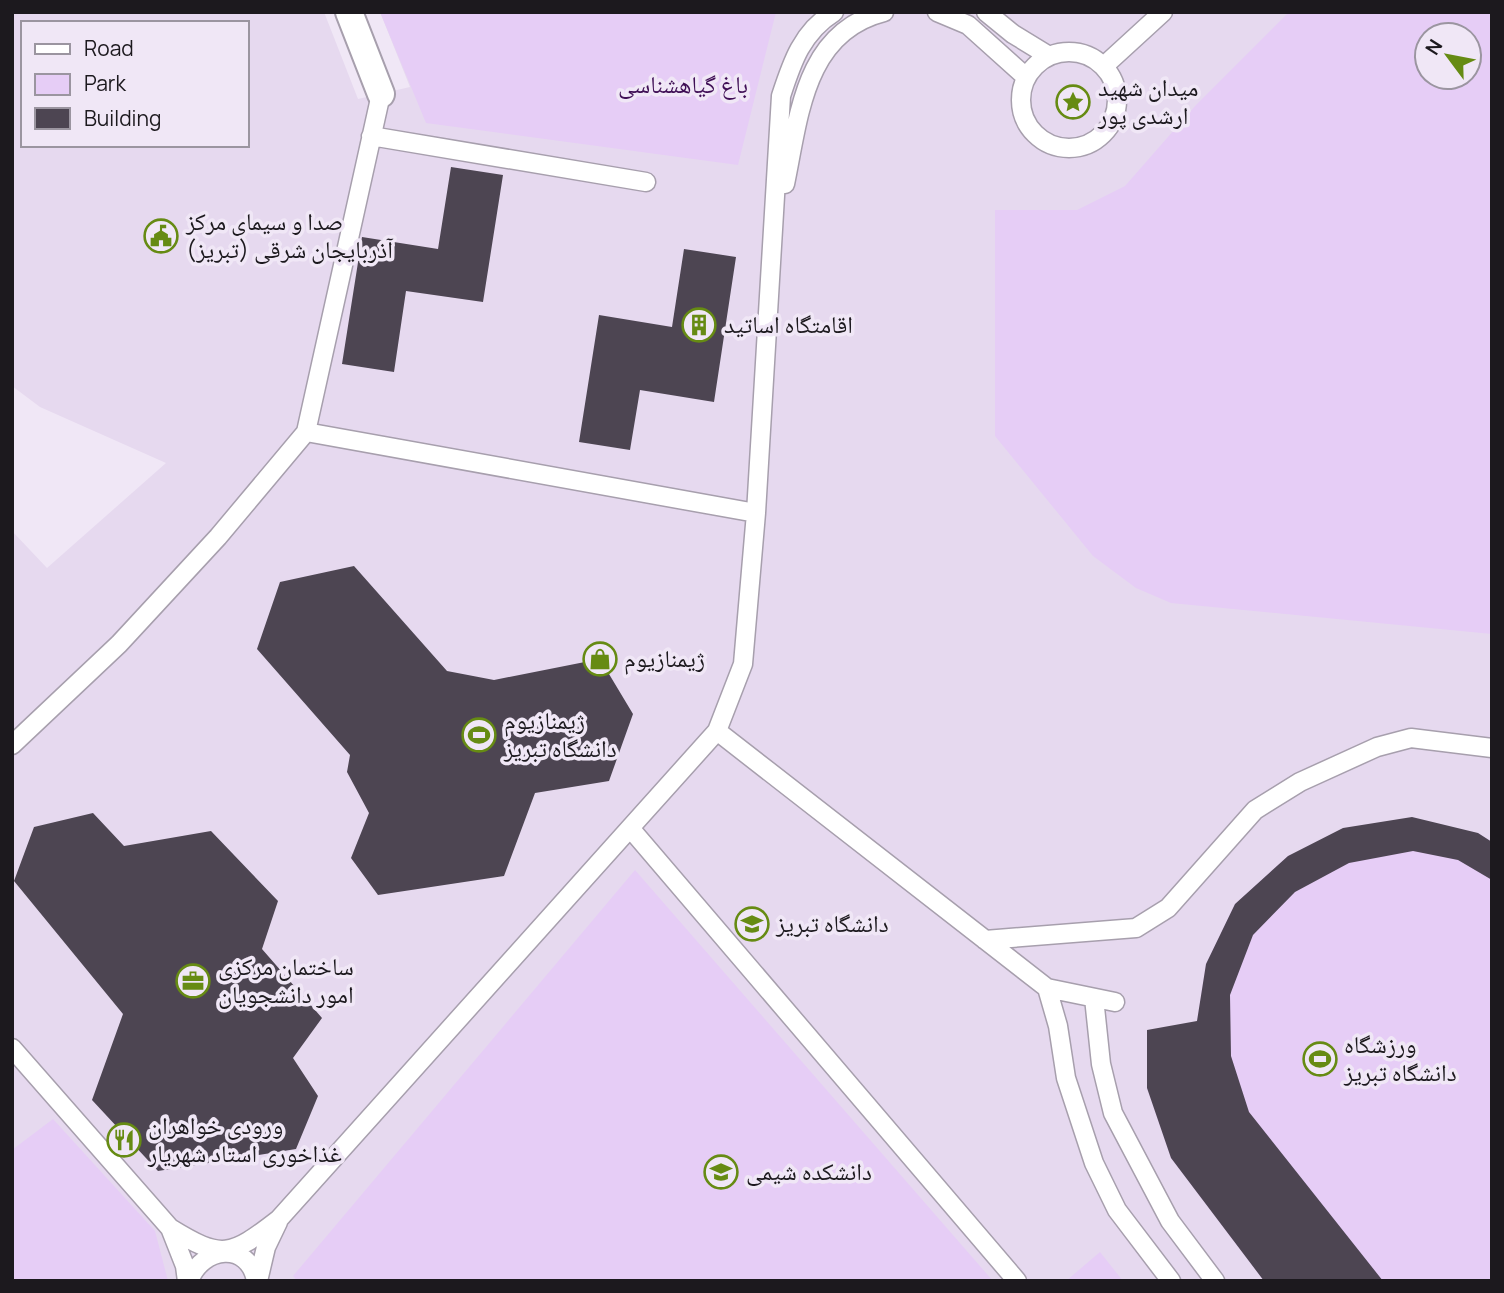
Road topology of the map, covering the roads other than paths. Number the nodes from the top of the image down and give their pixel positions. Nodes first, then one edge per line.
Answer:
1 (349, 12) edge
2 (834, 12) edge
3 (884, 12) edge
4 (937, 12) edge
5 (986, 12) edge
6 (1163, 12) edge
7 (1049, 56) junction
8 (1104, 66) junction
9 (1026, 77) junction
10 (381, 94) joint
11 (371, 136) junction
12 (646, 182) dead end
13 (773, 243) junction
14 (306, 432) junction
15 (756, 513) junction
16 (717, 731) junction
17 (12, 745) edge
18 (1492, 748) edge
19 (630, 828) junction
20 (985, 940) junction
21 (1047, 989) junction
22 (1094, 998) junction
23 (1115, 1002) dead end
24 (12, 1048) edge
25 (279, 1219) junction
26 (170, 1228) junction
27 (221, 1252) junction
28 (188, 1281) edge
29 (257, 1281) edge
30 (1017, 1281) edge
31 (1171, 1281) edge
32 (1214, 1281) edge

1 - 10 street
2 - 13 street
3 - 13 street
4 - 9 street
5 - 7 street
6 - 8 street
7 - 8 street
7 - 9 street
8 - 9 street
10 - 11 street
11 - 12 street
11 - 14 street
13 - 15 street
14 - 15 street
14 - 17 street
15 - 16 street
16 - 19 street
16 - 20 street
18 - 20 street
19 - 25 street
19 - 30 street
20 - 21 street
21 - 22 street
21 - 31 street
22 - 23 street
22 - 32 street
24 - 26 street
25 - 27 street
25 - 29 street
26 - 27 street
26 - 28 street
27 - 28 street
27 - 29 street

